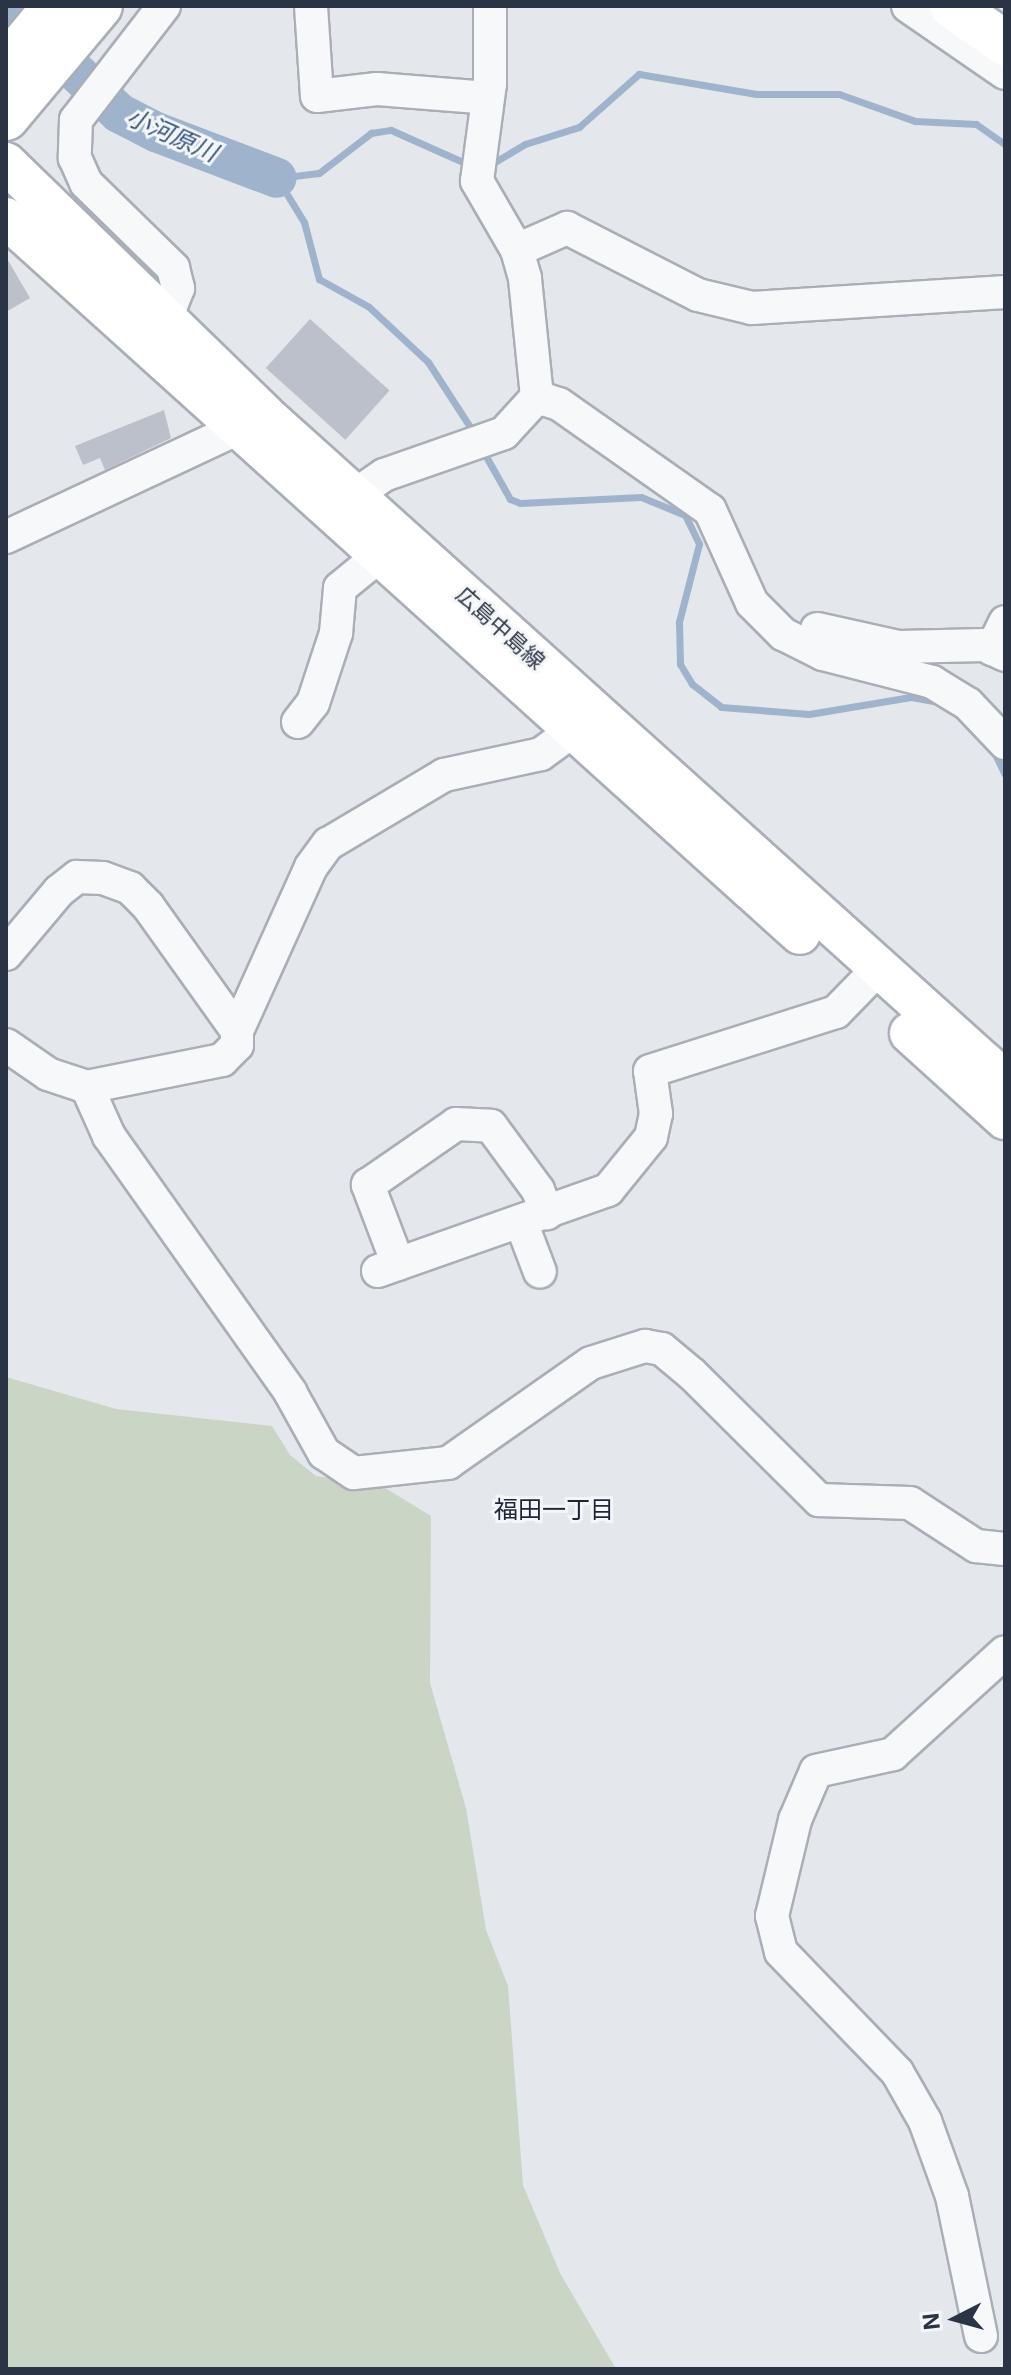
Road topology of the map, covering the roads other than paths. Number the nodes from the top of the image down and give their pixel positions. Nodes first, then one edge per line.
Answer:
1 (55, 6) edge
2 (100, 6) edge
3 (164, 6) edge
4 (311, 6) edge
5 (490, 6) edge
6 (908, 6) edge
7 (952, 6) edge
8 (992, 6) edge
9 (1005, 15) edge
10 (1005, 43) edge
11 (6, 65) edge
12 (1005, 73) edge
13 (488, 98) junction
14 (6, 118) edge
15 (6, 163) edge
16 (6, 218) edge
17 (517, 250) junction
18 (1005, 292) edge
19 (168, 314) junction
20 (537, 397) junction
21 (253, 423) junction
22 (342, 503) junction
23 (6, 537) edge
24 (379, 556) junction
25 (752, 603) junction
26 (1001, 642) edge
27 (298, 722) dead end
28 (585, 724) junction
29 (1005, 743) edge
30 (6, 954) edge
31 (870, 978) junction
32 (237, 1031) junction
33 (6, 1045) edge
34 (1005, 1081) edge
35 (87, 1087) junction
36 (1005, 1119) edge
37 (534, 1218) junction
38 (540, 1272) dead end
39 (1005, 1549) edge
40 (1005, 1652) edge
41 (981, 2336) dead end

1 - 11 highway
2 - 14 highway
3 - 19 street
4 - 13 street
5 - 13 street
6 - 12 street
7 - 10 highway
8 - 9 highway
13 - 17 street
15 - 19 main road, 広島中島線
16 - 21 main road, 広島中島線
17 - 18 street
17 - 20 street
19 - 21 main road, 広島中島線
20 - 22 street
20 - 25 street
21 - 22 main road, 広島中島線
21 - 23 street
22 - 24 main road, 広島中島線
22 - 28 main road, 広島中島線
24 - 27 street
24 - 28 main road, 広島中島線
25 - 26 street
25 - 29 street
28 - 31 main road, 広島中島線
28 - 32 street
30 - 32 street
31 - 34 main road, 広島中島線
31 - 36 main road, 広島中島線
31 - 37 street
32 - 35 street
33 - 35 street
35 - 39 street
37 - 37 street
37 - 38 street
40 - 41 street

